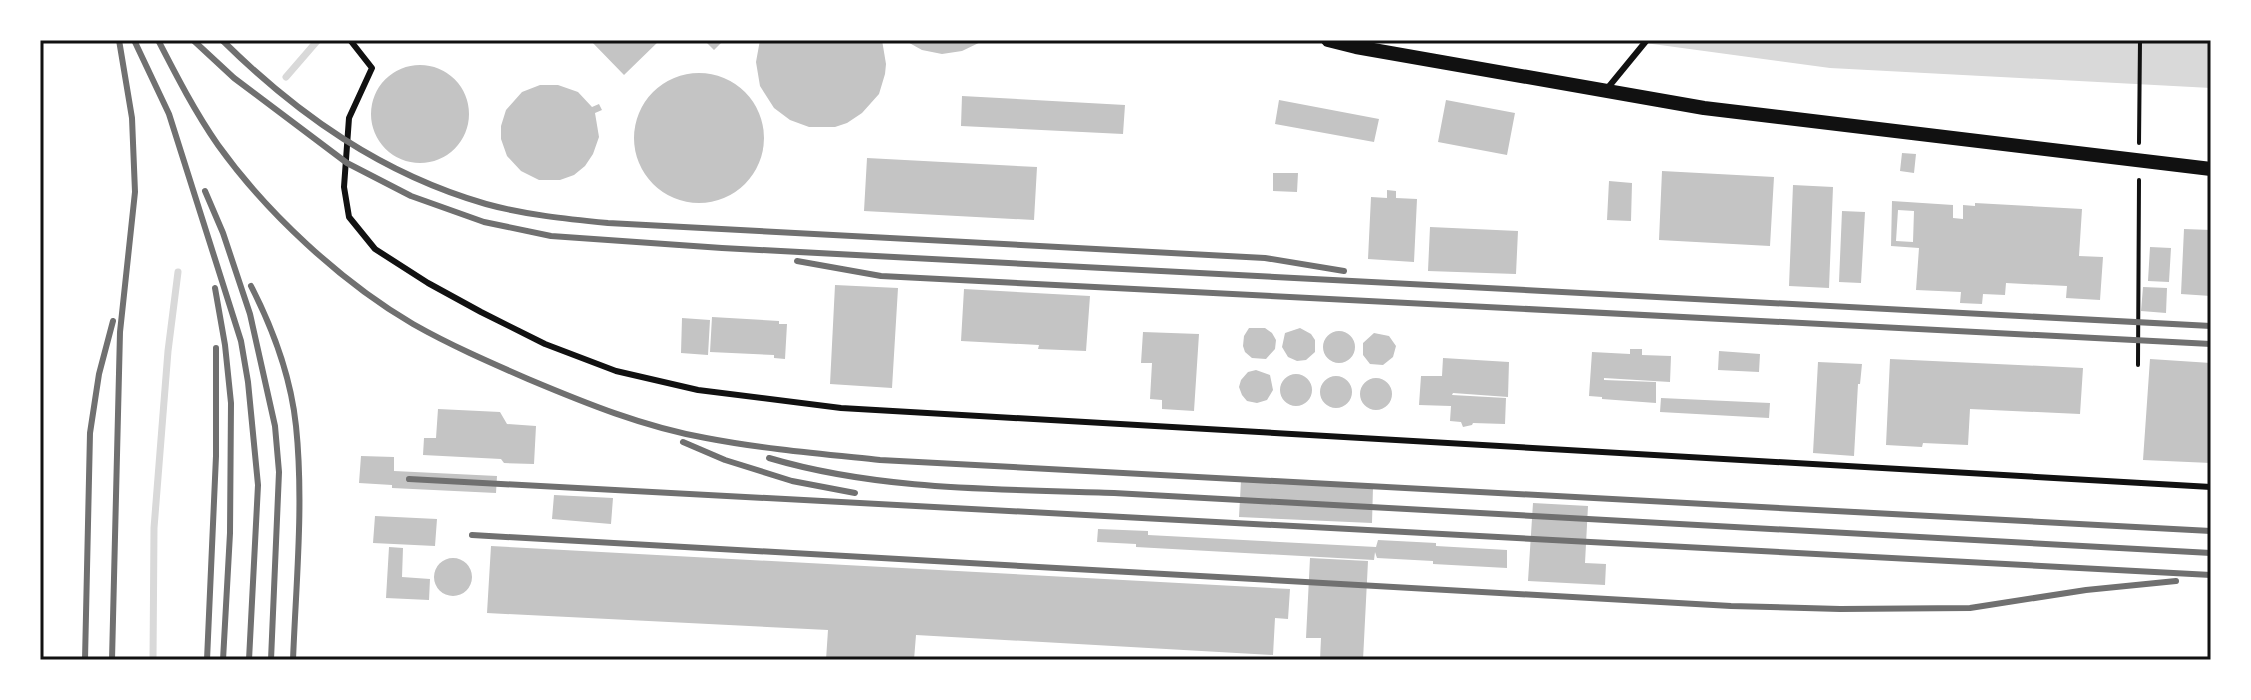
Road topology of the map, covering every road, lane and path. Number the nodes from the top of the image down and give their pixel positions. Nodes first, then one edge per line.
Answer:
1 (350, 40) edge
2 (1328, 40) edge
3 (1647, 40) edge
4 (2140, 40) edge
5 (1606, 90) junction
6 (2139, 148) dead end
7 (2211, 169) edge
8 (2139, 179) dead end
9 (2138, 365) dead end
10 (2211, 487) edge

1 - 10 lane
2 - 5 street
3 - 5 lane
4 - 6 path
5 - 7 street
8 - 9 path

